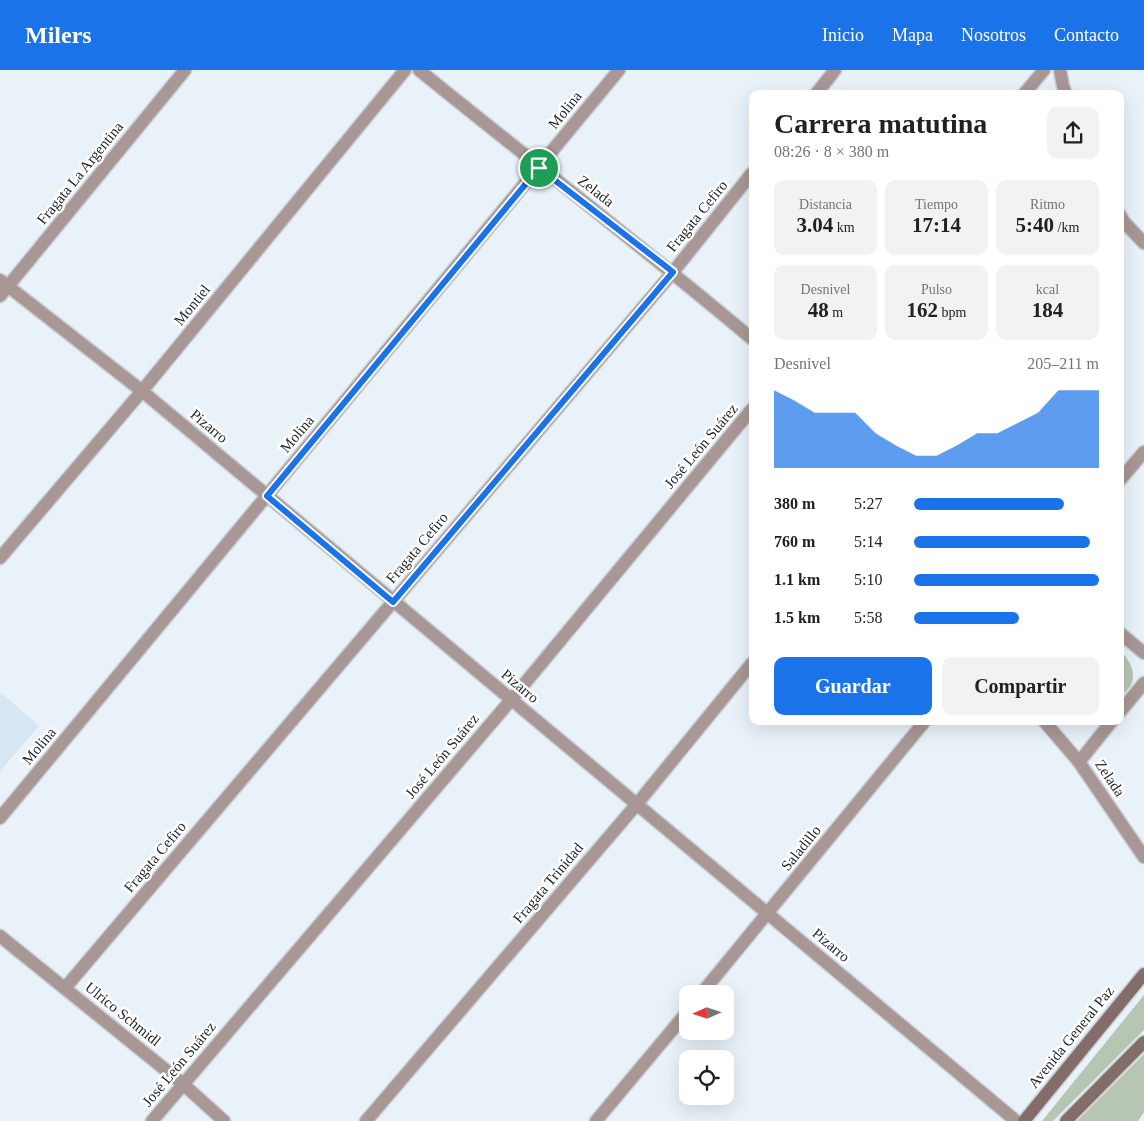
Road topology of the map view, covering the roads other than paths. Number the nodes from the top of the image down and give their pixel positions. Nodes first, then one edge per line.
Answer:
1 (185, 70) edge
2 (405, 70) edge
3 (419, 70) edge
4 (619, 70) edge
5 (835, 70) edge
6 (1044, 70) edge
7 (1060, 70) edge
8 (819, 90) edge
9 (1027, 90) edge
10 (1064, 90) edge
11 (539, 168) junction
12 (749, 177) edge
13 (1124, 224) edge
14 (1144, 243) edge
15 (673, 272) junction
16 (3, 287) edge
17 (749, 336) edge
18 (142, 391) junction
19 (749, 413) edge
20 (1144, 452) edge
21 (1124, 475) edge
22 (267, 496) junction
23 (0, 558) edge
24 (393, 602) junction
25 (1124, 636) edge
26 (1144, 653) edge
27 (749, 667) edge
28 (1144, 683) edge
29 (511, 700) junction
30 (1124, 707) edge
31 (922, 725) edge
32 (1047, 725) edge
33 (1109, 725) edge
34 (1079, 762) junction
35 (637, 804) junction
36 (0, 818) edge
37 (1144, 857) edge
38 (768, 913) junction
39 (0, 936) edge
40 (1144, 974) edge
41 (709, 985) edge
42 (65, 988) junction
43 (679, 1021) edge
44 (1144, 1042) edge
45 (183, 1084) junction
46 (152, 1121) edge
47 (224, 1121) edge
48 (366, 1121) edge
49 (596, 1121) edge
50 (1016, 1121) edge
51 (1024, 1121) edge
52 (1066, 1121) edge

1 - 16 street, Fragata La Argentina
2 - 18 street, Montiel
3 - 11 street, Zelada
4 - 11 street, Molina
5 - 8 street
6 - 9 street
7 - 10 street
11 - 15 street, Zelada
11 - 22 street, Molina
12 - 15 street, Fragata Cefiro
13 - 14 street
15 - 17 street, Zelada
15 - 24 street, Fragata Cefiro
16 - 18 street, Pizarro
18 - 22 street, Pizarro
18 - 23 street, Montiel
19 - 29 street, José León Suárez
20 - 21 street
22 - 24 street, Pizarro
22 - 36 street, Molina
24 - 29 street, Pizarro
24 - 42 street, Fragata Cefiro
25 - 26 street
27 - 35 street, Fragata Trinidad
28 - 30 street
29 - 35 street, Pizarro
29 - 45 street, José León Suárez
31 - 38 street, Saladillo
32 - 34 street, Zelada
33 - 34 street
34 - 37 street, Zelada
35 - 38 street, Pizarro
35 - 48 street, Fragata Trinidad
38 - 41 street, Saladillo
38 - 50 street, Pizarro
39 - 42 street, Ulrico Schmidl
40 - 51 street, Avenida General Paz
42 - 45 street, Ulrico Schmidl
43 - 49 street
44 - 52 street
45 - 46 street, José León Suárez
45 - 47 street, Ulrico Schmidl

